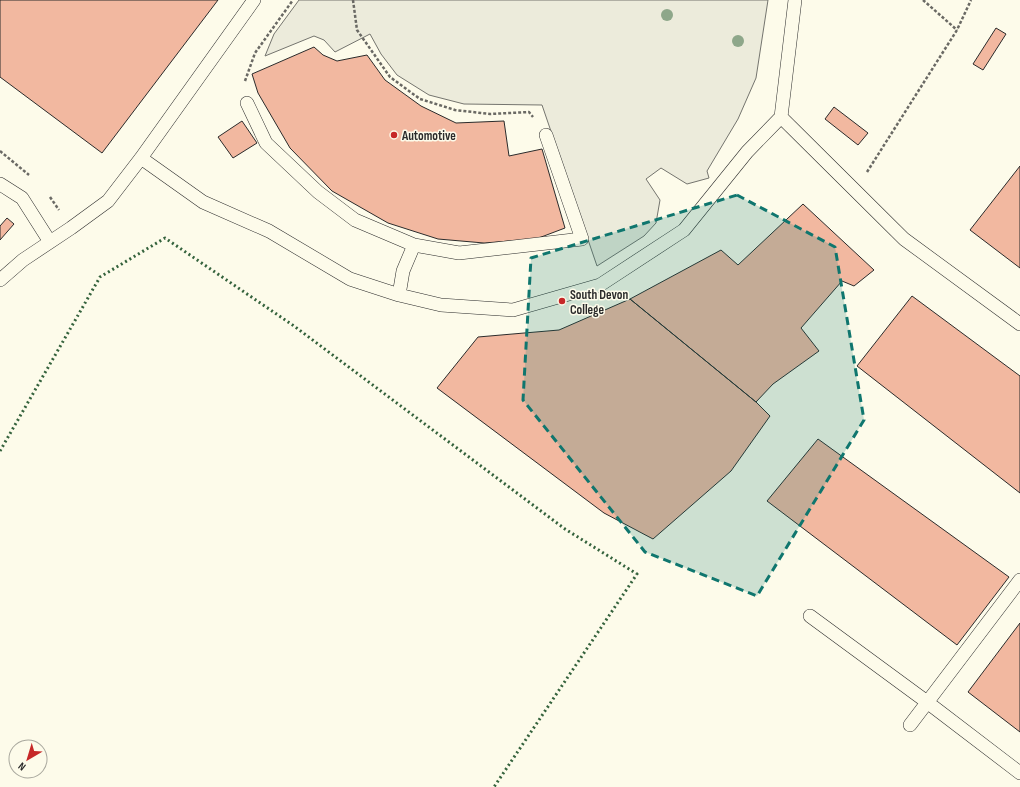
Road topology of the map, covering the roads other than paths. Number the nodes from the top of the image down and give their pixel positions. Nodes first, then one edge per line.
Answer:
1 (254, 0) edge
2 (795, 0) edge
3 (247, 103) road end
4 (781, 117) junction
5 (546, 135) road end
6 (142, 158) junction
7 (0, 184) edge
8 (50, 242) junction
9 (414, 246) junction
10 (0, 280) edge
11 (399, 295) junction
12 (1020, 324) edge
13 (1020, 580) edge
14 (810, 616) dead end
15 (927, 702) junction
16 (910, 725) dead end
17 (1020, 773) edge

1 - 6 lane
2 - 4 lane
3 - 9 lane
4 - 11 lane
4 - 12 lane
5 - 9 lane
6 - 8 lane
6 - 11 lane
7 - 8 lane
8 - 10 lane
9 - 11 lane
13 - 15 lane
14 - 15 lane
15 - 16 lane
15 - 17 lane

